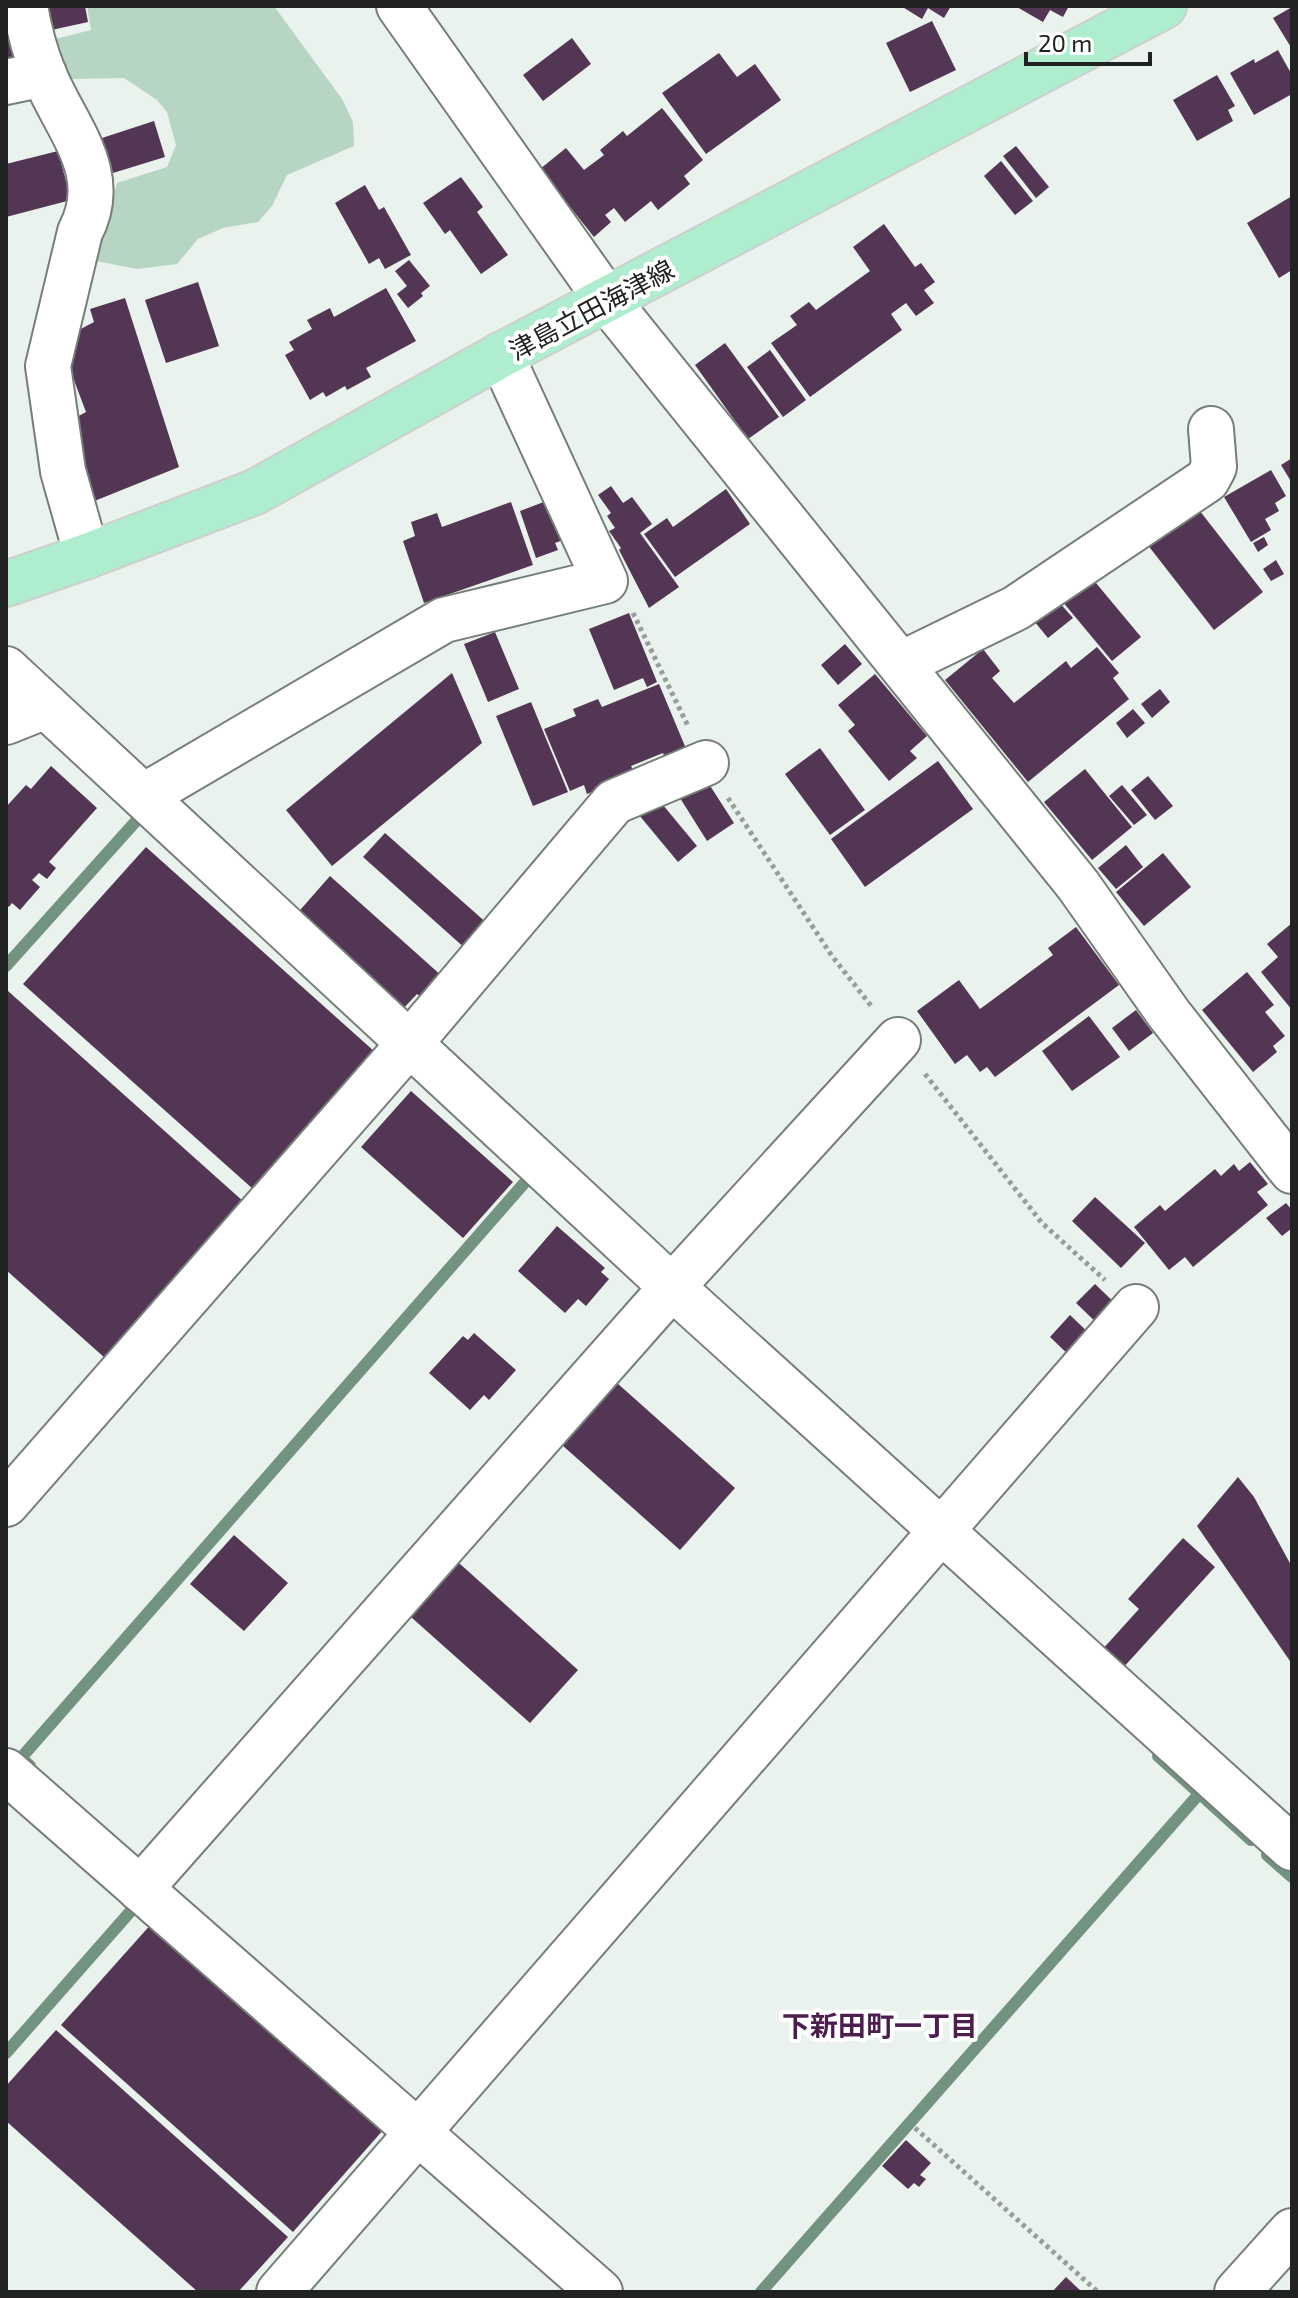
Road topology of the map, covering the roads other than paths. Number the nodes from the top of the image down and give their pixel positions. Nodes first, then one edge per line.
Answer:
1 (25, 6) edge
2 (399, 6) edge
3 (1164, 6) edge
4 (25, 78) edge
5 (607, 300) junction
6 (501, 355) junction
7 (1211, 429) dead end
8 (87, 556) junction
9 (6, 584) edge
10 (901, 664) junction
11 (6, 669) edge
12 (46, 706) junction
13 (6, 722) edge
14 (706, 763) road end
15 (144, 796) junction
16 (898, 1040) road end
17 (410, 1043) junction
18 (1292, 1171) edge
19 (672, 1287) junction
20 (1136, 1307) road end
21 (6, 1504) edge
22 (942, 1532) junction
23 (6, 1771) edge
24 (1292, 1848) edge
25 (140, 1889) junction
26 (419, 2134) junction
27 (1292, 2231) edge
28 (279, 2292) edge
29 (600, 2292) edge
30 (1237, 2292) edge

1 - 4 street
2 - 5 street
3 - 5 main road, 津島立田海津線
4 - 8 street
5 - 6 main road, 津島立田海津線
5 - 10 street
6 - 8 main road, 津島立田海津線
6 - 15 street
7 - 10 street
8 - 9 main road, 津島立田海津線
10 - 18 street
11 - 12 street
12 - 13 street
12 - 15 street
14 - 17 street
15 - 17 street
16 - 19 street
17 - 19 street
17 - 21 street
19 - 22 street
19 - 25 street
20 - 22 street
22 - 24 street
22 - 26 street
23 - 25 street
25 - 26 street
26 - 28 street
26 - 29 street
27 - 30 street

